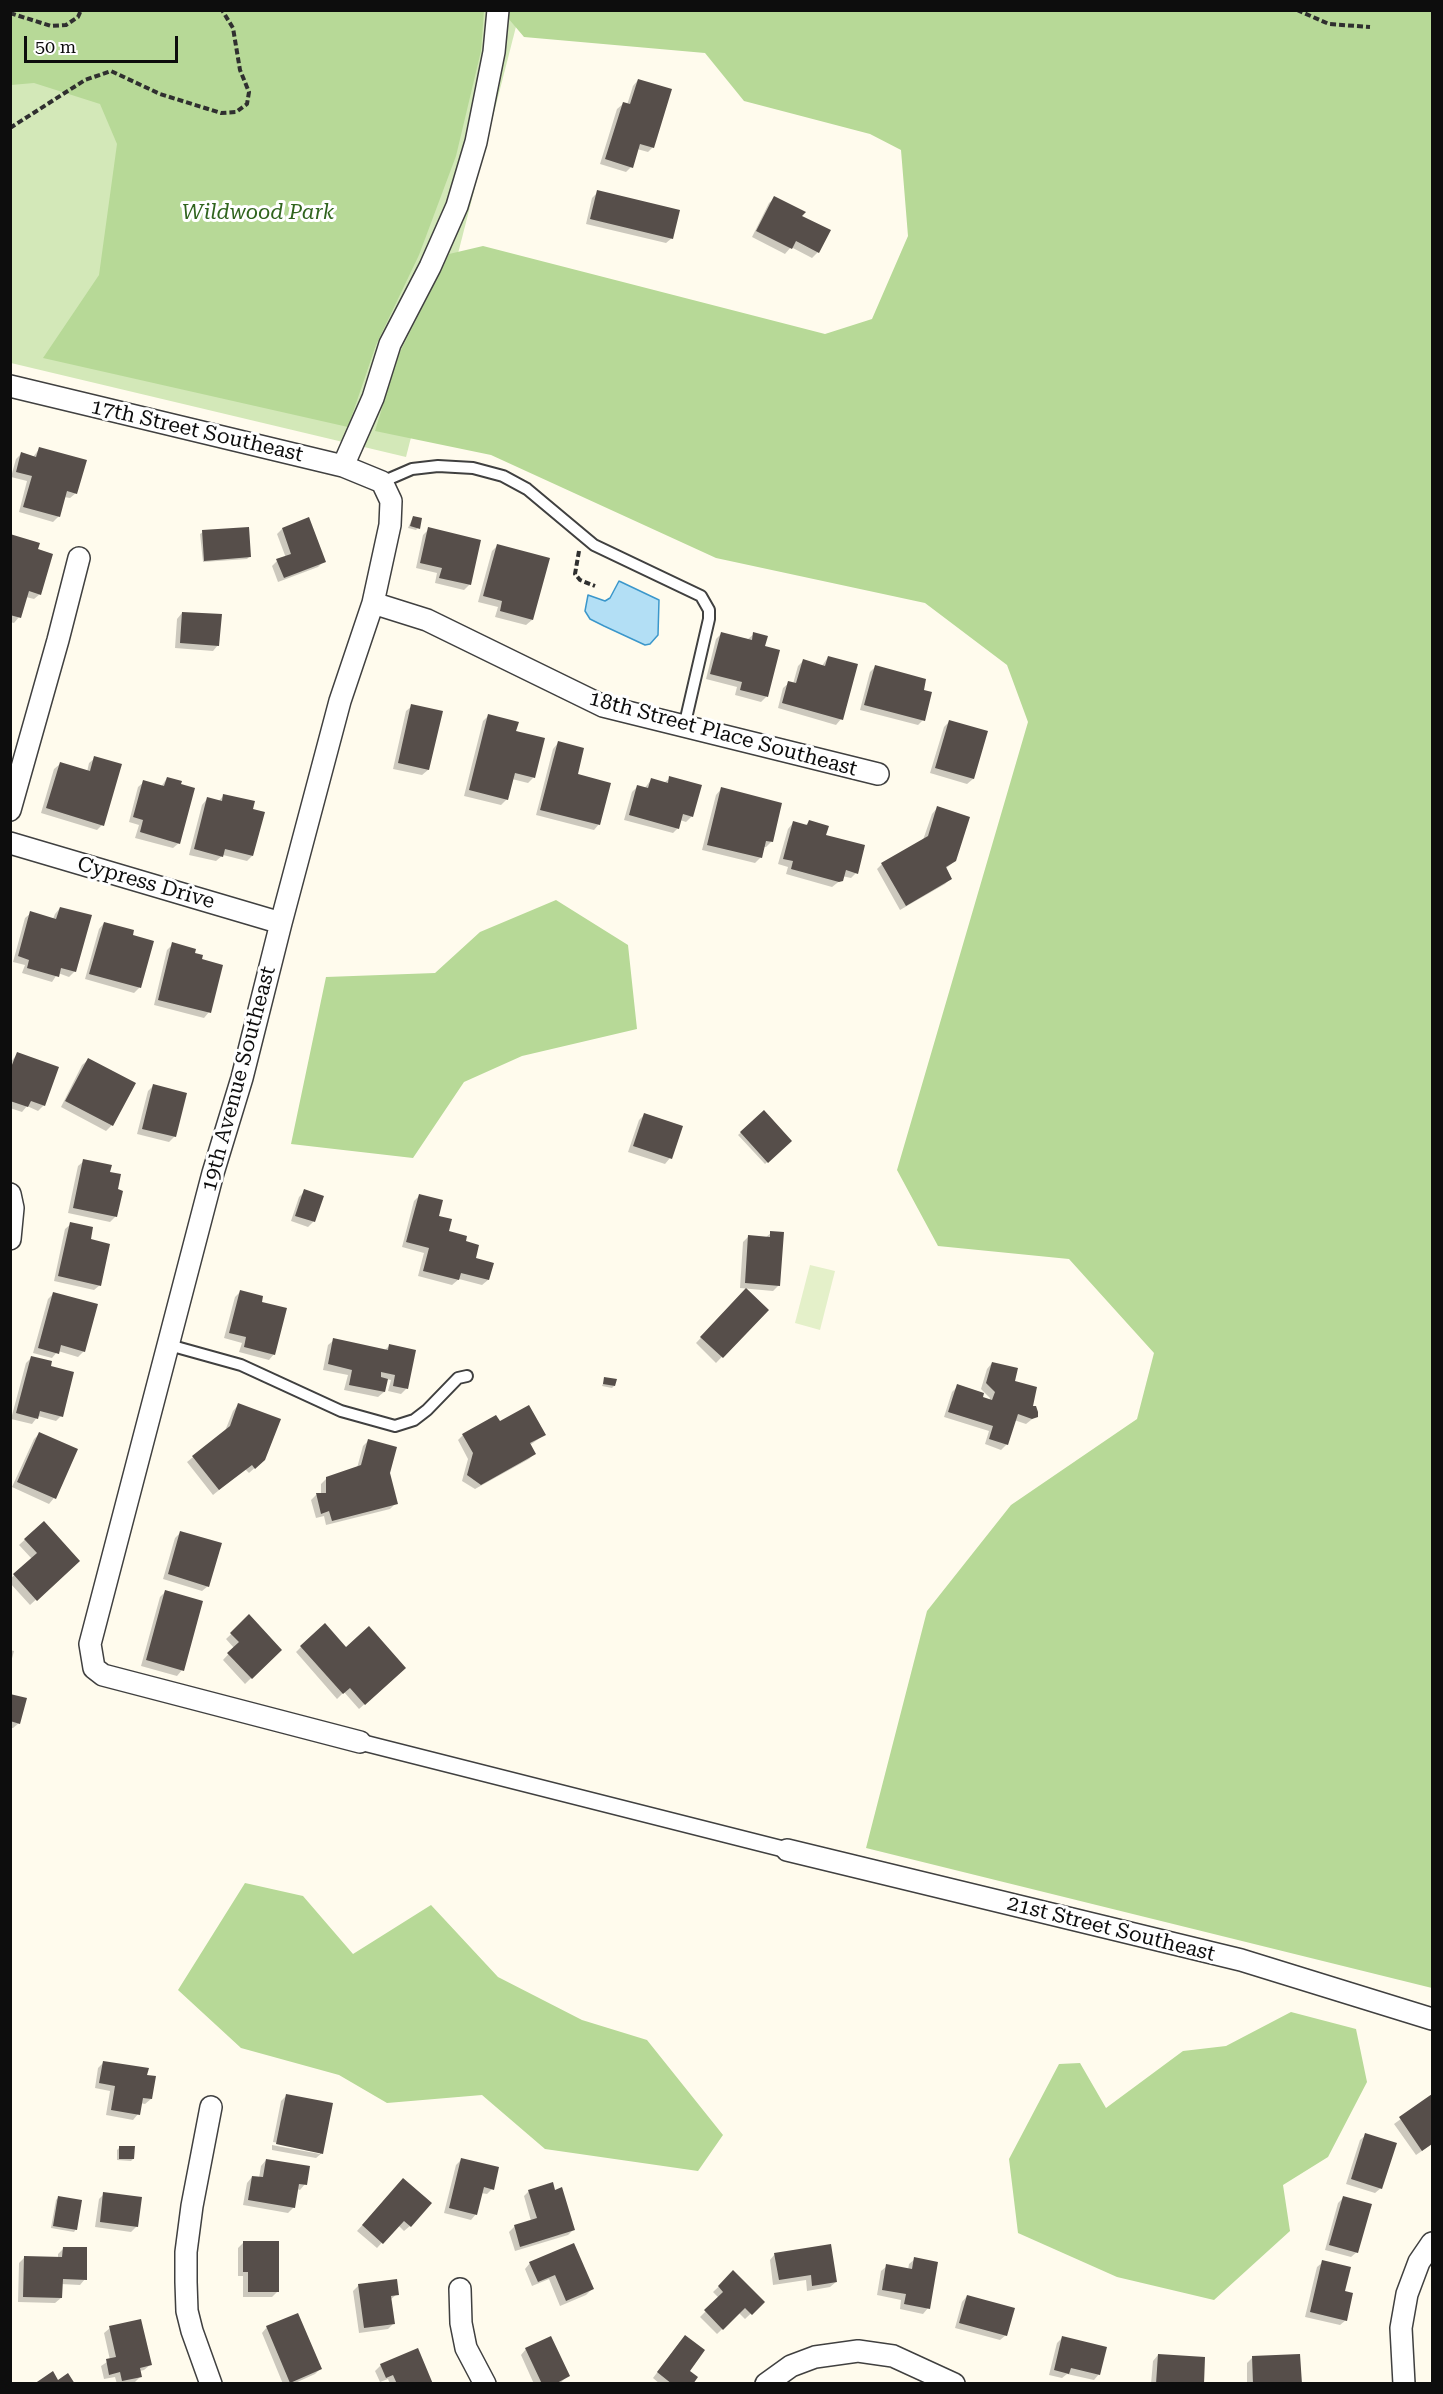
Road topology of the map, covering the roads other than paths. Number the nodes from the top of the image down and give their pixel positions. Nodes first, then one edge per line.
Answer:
1 (498, 10) edge
2 (10, 386) edge
3 (343, 466) junction
4 (382, 482) junction
5 (79, 558) dead end
6 (373, 603) junction
7 (684, 727) junction
8 (878, 774) dead end
9 (10, 810) edge
10 (10, 843) edge
11 (280, 923) junction
12 (10, 1194) edge
13 (10, 1239) edge
14 (169, 1345) junction
15 (467, 1376) dead end
16 (360, 1742) joint
17 (787, 1850) joint
18 (1432, 2019) edge
19 (211, 2107) dead end
20 (1432, 2243) edge
21 (460, 2289) dead end
22 (211, 2384) edge
23 (485, 2384) edge
24 (766, 2384) edge
25 (954, 2384) edge
26 (1404, 2384) edge

1 - 3 street
2 - 3 street, 17th Street Southeast
3 - 4 street, 17th Street Southeast
4 - 6 street, 19th Avenue Southeast
4 - 7 lane
5 - 9 street
6 - 7 street, 18th Street Place Southeast
6 - 11 street, 19th Avenue Southeast
7 - 8 street, 18th Street Place Southeast
10 - 11 street, Cypress Drive
11 - 14 street, 19th Avenue Southeast
12 - 13 street
14 - 15 lane
14 - 16 street, 19th Avenue Southeast
16 - 17 street
17 - 18 street, 21st Street Southeast
19 - 22 street
20 - 26 street
21 - 23 street
24 - 25 street

